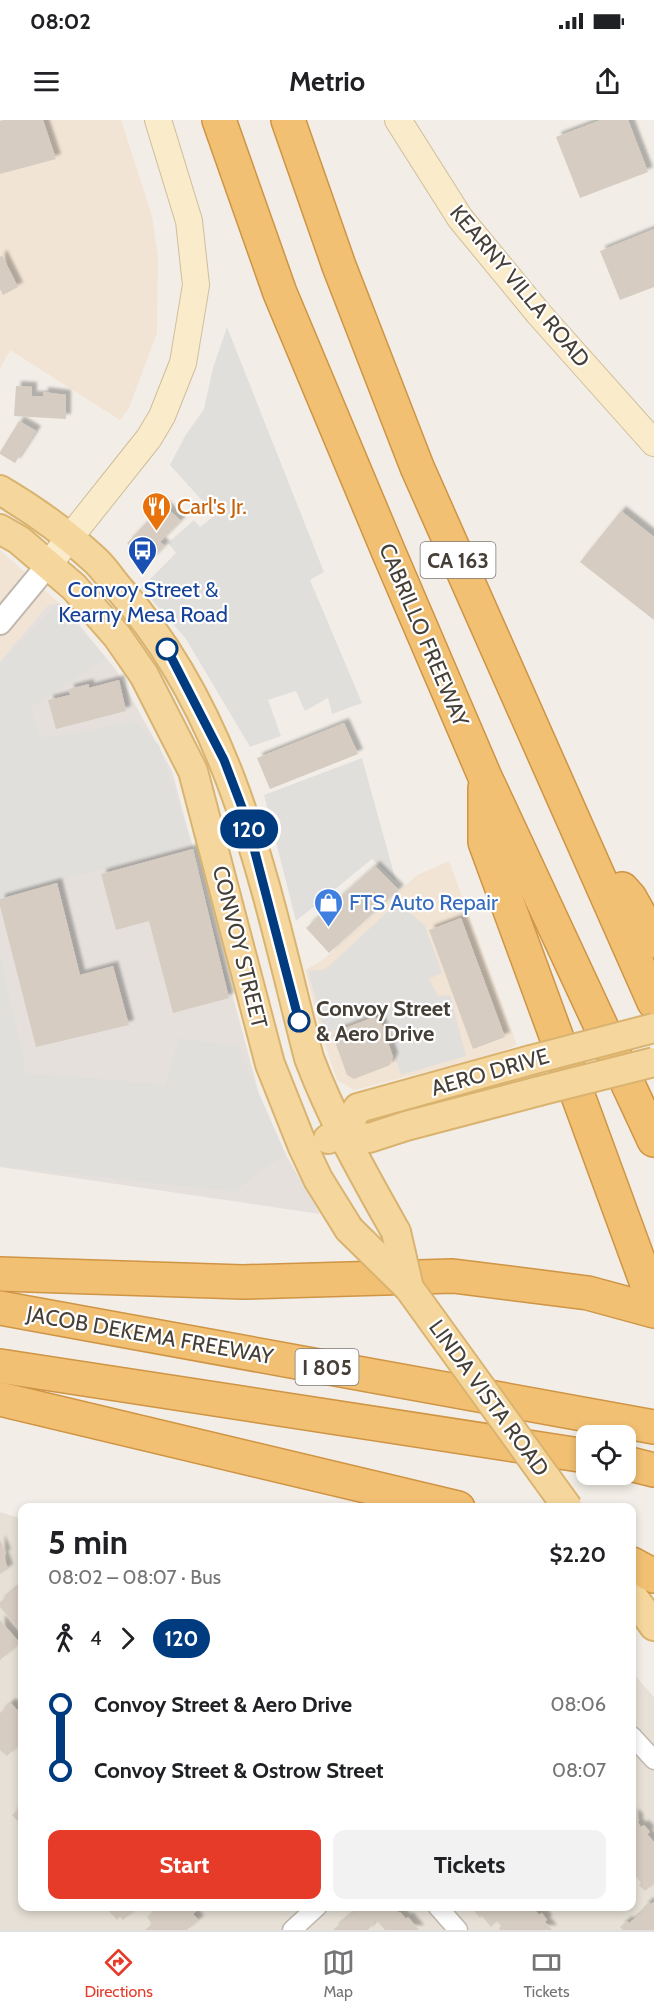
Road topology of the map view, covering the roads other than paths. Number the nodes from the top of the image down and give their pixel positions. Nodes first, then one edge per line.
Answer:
1 (158, 120) edge
2 (219, 120) edge
3 (288, 120) edge
4 (398, 120) edge
5 (654, 443) edge
6 (0, 490) edge
7 (0, 529) edge
8 (69, 539) junction
9 (48, 565) junction
10 (0, 622) edge
11 (485, 777) junction
12 (587, 850) junction
13 (654, 941) edge
14 (654, 1002) edge
15 (654, 1028) edge
16 (654, 1062) edge
17 (341, 1135) junction
18 (654, 1140) edge
19 (303, 1147) junction
20 (0, 1274) edge
21 (409, 1288) junction
22 (654, 1303) edge
23 (0, 1308) edge
24 (654, 1311) edge
25 (0, 1366) edge
26 (0, 1399) edge
27 (654, 1427) edge
28 (576, 1454) edge
29 (636, 1466) edge
30 (654, 1470) edge
31 (437, 1503) edge
32 (564, 1503) edge
33 (636, 1566) edge
34 (654, 1576) edge
35 (636, 1601) edge
36 (654, 1626) edge
37 (636, 1740) edge
38 (654, 1760) edge
39 (313, 1911) edge
40 (441, 1911) edge
41 (292, 1930) edge
42 (458, 1930) edge

1 - 8 main road
2 - 11 highway, CABRILLO FREEWAY / CA 163
3 - 12 highway, CA 163
4 - 5 main road, KEARNY VILLA ROAD
6 - 8 main road, CONVOY STREET
7 - 9 main road, CONVOY STREET
8 - 9 main road
8 - 17 main road, CONVOY STREET
9 - 10 street
9 - 19 main road, CONVOY STREET
11 - 18 highway, CABRILLO FREEWAY / CA 163
11 - 22 highway
12 - 13 highway
12 - 14 highway, CA 163
15 - 17 main road, AERO DRIVE, bridge
16 - 17 main road, AERO DRIVE, bridge
17 - 19 main road, AERO DRIVE
17 - 21 main road, LINDA VISTA ROAD, bridge
19 - 21 main road, LINDA VISTA ROAD, bridge
20 - 24 highway
21 - 32 main road, LINDA VISTA ROAD, bridge
23 - 27 highway, JACOB DEKEMA FREEWAY / I 805
25 - 28 highway, I 805
26 - 31 highway
29 - 30 highway
33 - 34 highway
35 - 36 main road
37 - 38 street
39 - 41 street
40 - 42 street

